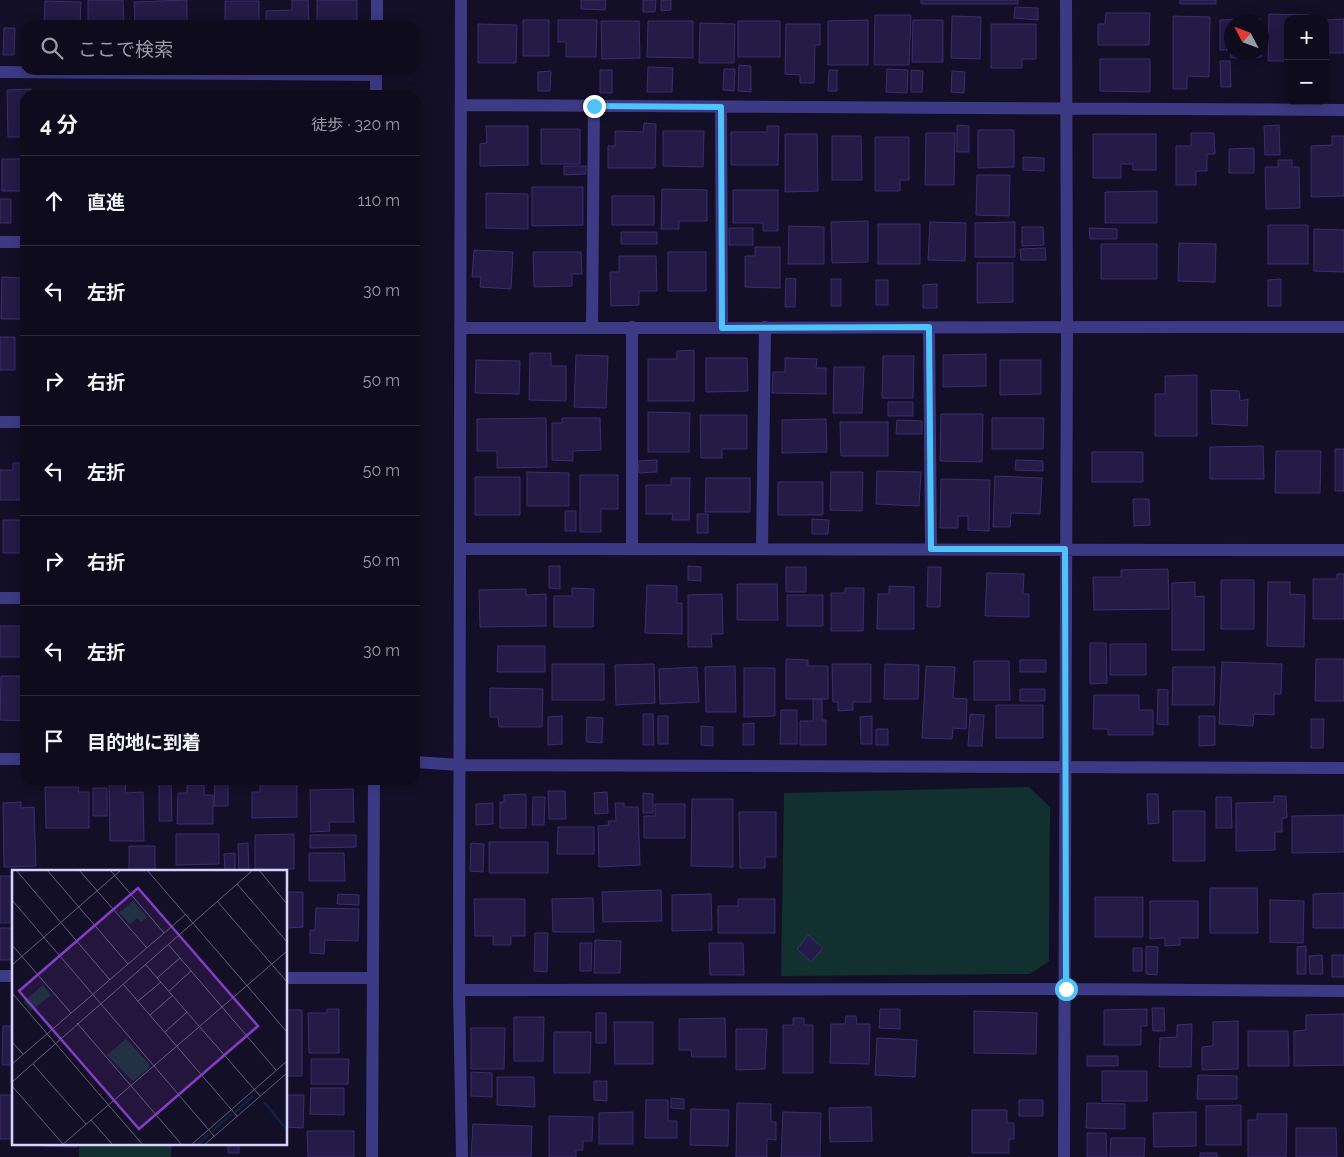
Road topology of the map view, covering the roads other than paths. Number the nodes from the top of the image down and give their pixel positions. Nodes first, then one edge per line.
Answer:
1 (377, 0) edge
2 (461, 0) edge
3 (1066, 0) edge
4 (376, 20) edge
5 (0, 72) edge
6 (20, 72) edge
7 (376, 75) edge
8 (376, 90) edge
9 (462, 105) junction
10 (594, 106) junction
11 (721, 107) junction
12 (1067, 109) junction
13 (1344, 110) edge
14 (0, 242) edge
15 (20, 242) edge
16 (632, 327) junction
17 (765, 327) junction
18 (929, 327) junction
19 (1067, 327) junction
20 (1344, 327) edge
21 (460, 328) junction
22 (592, 328) junction
23 (722, 328) junction
24 (0, 422) edge
25 (20, 422) edge
26 (632, 548) junction
27 (460, 549) junction
28 (762, 549) junction
29 (931, 549) junction
30 (1065, 549) junction
31 (1344, 550) edge
32 (0, 598) edge
33 (20, 598) edge
34 (0, 759) edge
35 (20, 759) edge
36 (420, 762) edge
37 (460, 765) junction
38 (1065, 767) junction
39 (1344, 768) edge
40 (374, 785) edge
41 (288, 978) edge
42 (372, 978) junction
43 (1066, 989) junction
44 (459, 990) junction
45 (1344, 991) edge
46 (372, 1157) edge
47 (462, 1157) edge
48 (1064, 1157) edge

1 - 4 street
2 - 9 street
3 - 12 street
5 - 6 street
7 - 8 street
9 - 10 street
9 - 21 street
10 - 11 street
10 - 22 street
11 - 12 street
11 - 23 street
12 - 13 street
12 - 19 street
14 - 15 street
16 - 22 street
16 - 23 street
16 - 26 street
17 - 18 street
17 - 23 street
17 - 28 street
18 - 19 street
18 - 29 street
19 - 20 street
19 - 30 street
21 - 22 street
21 - 27 street
24 - 25 street
26 - 27 street
26 - 28 street
27 - 37 street
28 - 29 street
29 - 30 street
30 - 31 street
30 - 38 street
32 - 33 street
34 - 35 street
36 - 37 street
37 - 38 street
37 - 44 street
38 - 39 street
38 - 43 street
40 - 42 street
41 - 42 street
42 - 46 street
43 - 44 street
43 - 45 street
43 - 48 street
44 - 47 street

